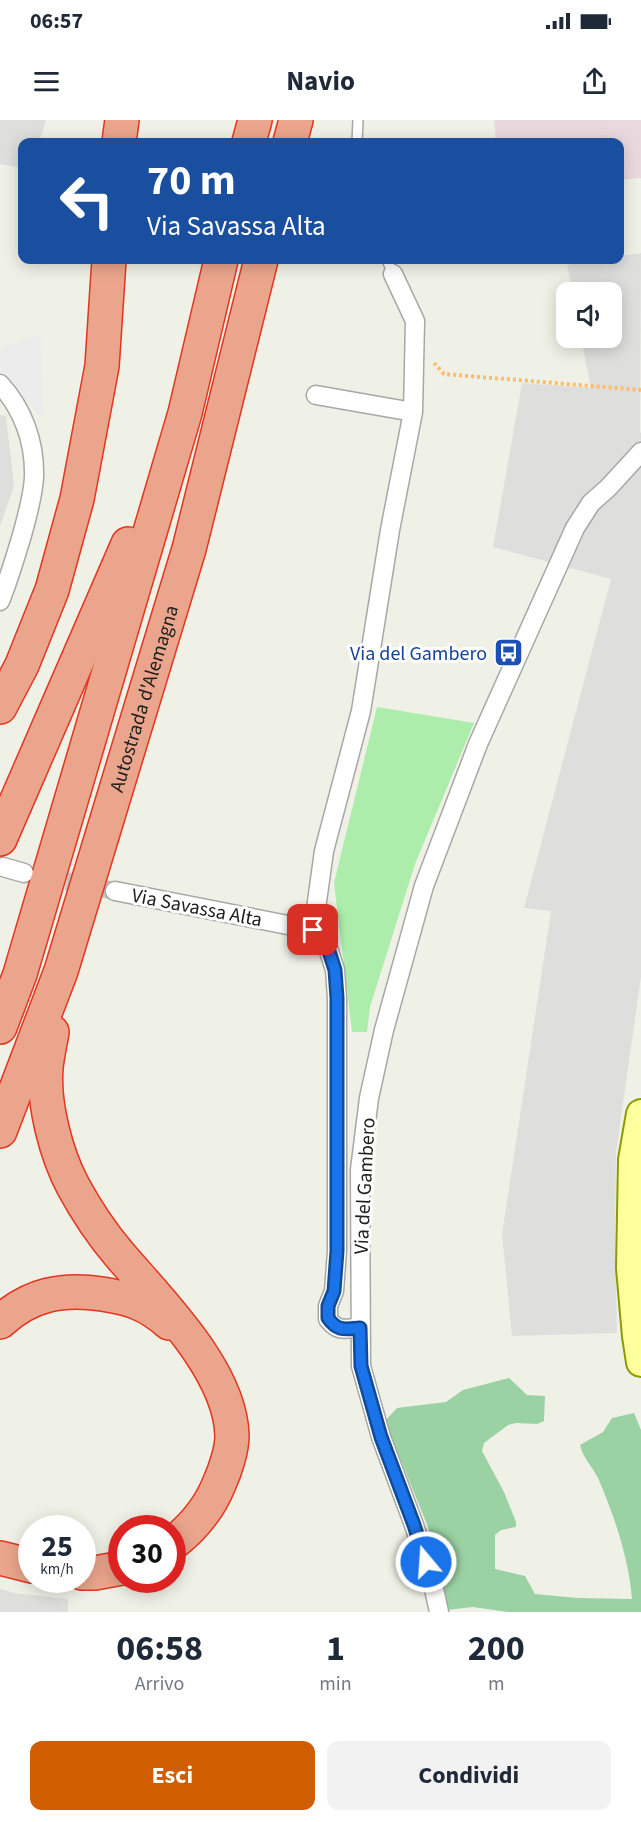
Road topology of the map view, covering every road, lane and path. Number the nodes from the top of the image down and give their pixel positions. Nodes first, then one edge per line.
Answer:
1 (122, 120) edge
2 (255, 120) edge
3 (296, 120) edge
4 (358, 120) edge
5 (120, 138) edge
6 (250, 138) edge
7 (291, 138) edge
8 (357, 138) edge
9 (109, 264) edge
10 (221, 264) edge
11 (260, 264) edge
12 (390, 267) edge
13 (444, 374) dead end
14 (0, 384) edge
15 (641, 390) edge
16 (316, 396) dead end
17 (185, 412) junction
18 (413, 412) junction
19 (641, 452) edge
20 (0, 601) edge
21 (0, 707) edge
22 (1, 853) edge
23 (24, 873) tunnel mouth
24 (115, 891) tunnel mouth
25 (313, 930) junction
26 (62, 971) junction
27 (0, 1027) edge
28 (641, 1114) edge
29 (0, 1131) edge
30 (636, 1266) edge
31 (0, 1322) edge
32 (360, 1328) junction
33 (189, 1339) junction
34 (641, 1362) edge
35 (186, 1533) edge
36 (0, 1558) edge
37 (18, 1562) edge
38 (439, 1612) edge

1 - 5 highway
2 - 6 highway
3 - 7 highway
4 - 8 lane
9 - 21 highway
10 - 17 highway, Autostrada d'Alemagna
11 - 26 highway, Autostrada d'Alemagna
12 - 18 street
13 - 15 path
14 - 20 street
16 - 18 street
17 - 22 highway
17 - 27 highway, Autostrada d'Alemagna
18 - 25 street
19 - 32 street, Via del Gambero
22 - 23 street
24 - 25 street, Via Savassa Alta
25 - 32 street
26 - 29 highway, Autostrada d'Alemagna
26 - 33 highway
28 - 30 main road
30 - 34 main road
31 - 33 highway
32 - 38 street, Via del Gambero
33 - 35 highway
36 - 37 highway

